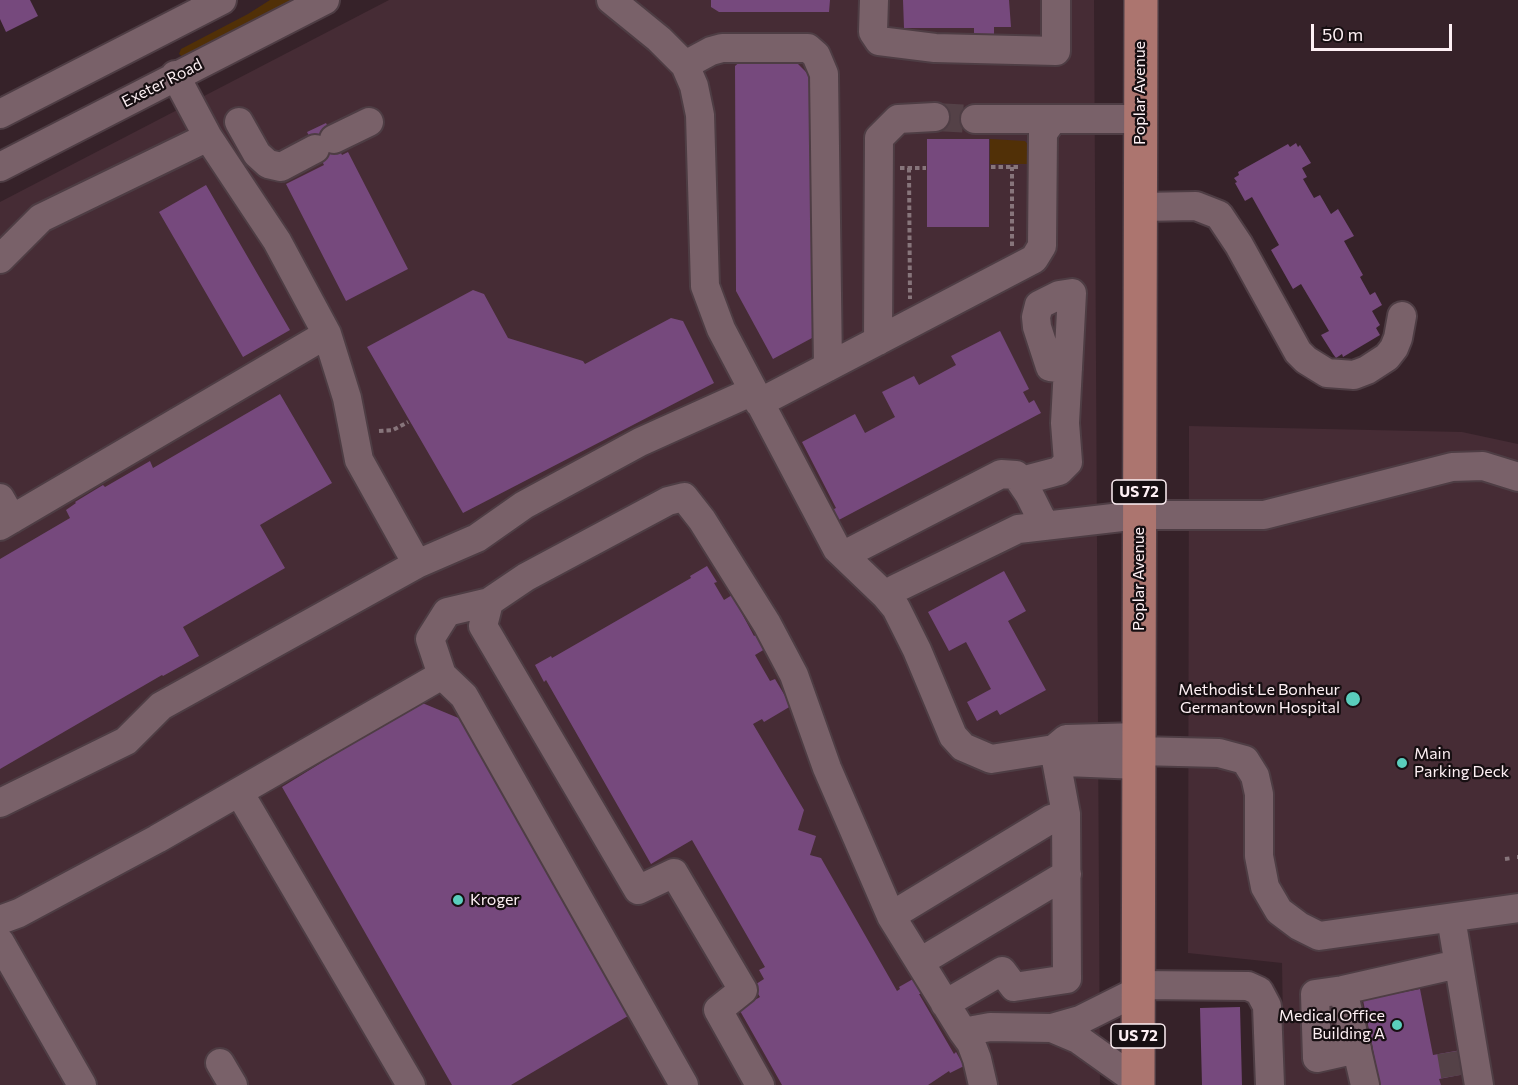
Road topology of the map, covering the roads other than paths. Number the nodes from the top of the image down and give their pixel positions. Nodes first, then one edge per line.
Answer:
1 (222, 0) edge
2 (325, 0) edge
3 (874, 0) edge
4 (1056, 0) edge
5 (1141, 0) edge
6 (629, 5) edge
7 (685, 65) junction
8 (175, 75) junction
9 (1, 112) edge
10 (935, 117) tunnel mouth
11 (975, 119) tunnel mouth
12 (1053, 119) junction
13 (1140, 119) junction
14 (239, 122) dead end
15 (369, 122) dead end
16 (208, 137) junction
17 (0, 167) edge
18 (1140, 207) junction
19 (0, 259) edge
20 (1402, 316) dead end
21 (327, 334) junction
22 (878, 341) junction
23 (828, 367) junction
24 (1068, 369) dead end
25 (756, 397) junction
26 (1518, 477) edge
27 (1020, 482) junction
28 (4, 514) edge
29 (1139, 515) junction
30 (1045, 526) junction
31 (844, 555) junction
32 (417, 564) junction
33 (886, 596) junction
34 (489, 602) junction
35 (442, 675) junction
36 (1054, 749) junction
37 (1139, 751) junction
38 (239, 792) junction
39 (0, 803) edge
40 (1066, 814) junction
41 (1066, 874) junction
42 (1518, 908) edge
43 (891, 916) junction
44 (1451, 918) junction
45 (0, 920) edge
46 (0, 942) edge
47 (920, 962) junction
48 (1458, 964) junction
49 (1138, 988) junction
50 (1343, 990) junction
51 (945, 1004) junction
52 (1052, 1028) junction
53 (963, 1032) junction
54 (1356, 1049) junction
55 (1467, 1067) tunnel mouth
56 (1138, 1083) edge
57 (82, 1085) edge
58 (411, 1085) edge
59 (684, 1085) edge
60 (760, 1085) edge
61 (982, 1085) edge
62 (1270, 1085) edge
63 (1365, 1085) edge

1 - 9 street
2 - 8 street, Exeter Road
3 - 4 street
5 - 13 main road, Poplar Avenue / US 72
6 - 7 street
7 - 23 street
7 - 25 street
8 - 16 street
8 - 17 street, Exeter Road
10 - 22 street
11 - 12 street
12 - 13 street
12 - 22 street
13 - 18 main road, Poplar Avenue / US 72
14 - 15 street
16 - 19 street
16 - 21 street
18 - 20 street
18 - 29 main road, Poplar Avenue / US 72
21 - 28 street
21 - 32 street
22 - 23 street
23 - 25 street
24 - 27 street
25 - 31 street
25 - 32 street
26 - 29 street
27 - 30 street
27 - 31 street
29 - 30 street
29 - 37 main road, Poplar Avenue / US 72
30 - 33 street
31 - 33 street
32 - 39 street
33 - 36 street
34 - 35 street
34 - 43 street
34 - 60 street
35 - 38 street
35 - 59 street
36 - 37 street
36 - 40 street
37 - 44 street
37 - 49 main road, Poplar Avenue / US 72
38 - 45 street
38 - 58 street
40 - 41 street
40 - 43 street
41 - 47 street
41 - 51 street
42 - 44 street
43 - 47 street
44 - 48 street
46 - 57 street
47 - 51 street
48 - 50 street
48 - 55 street
49 - 52 street
49 - 56 main road, Poplar Avenue / US 72
49 - 62 street
50 - 54 street
50 - 54 street
51 - 53 street
52 - 53 street
52 - 56 street
53 - 61 street
54 - 63 street

